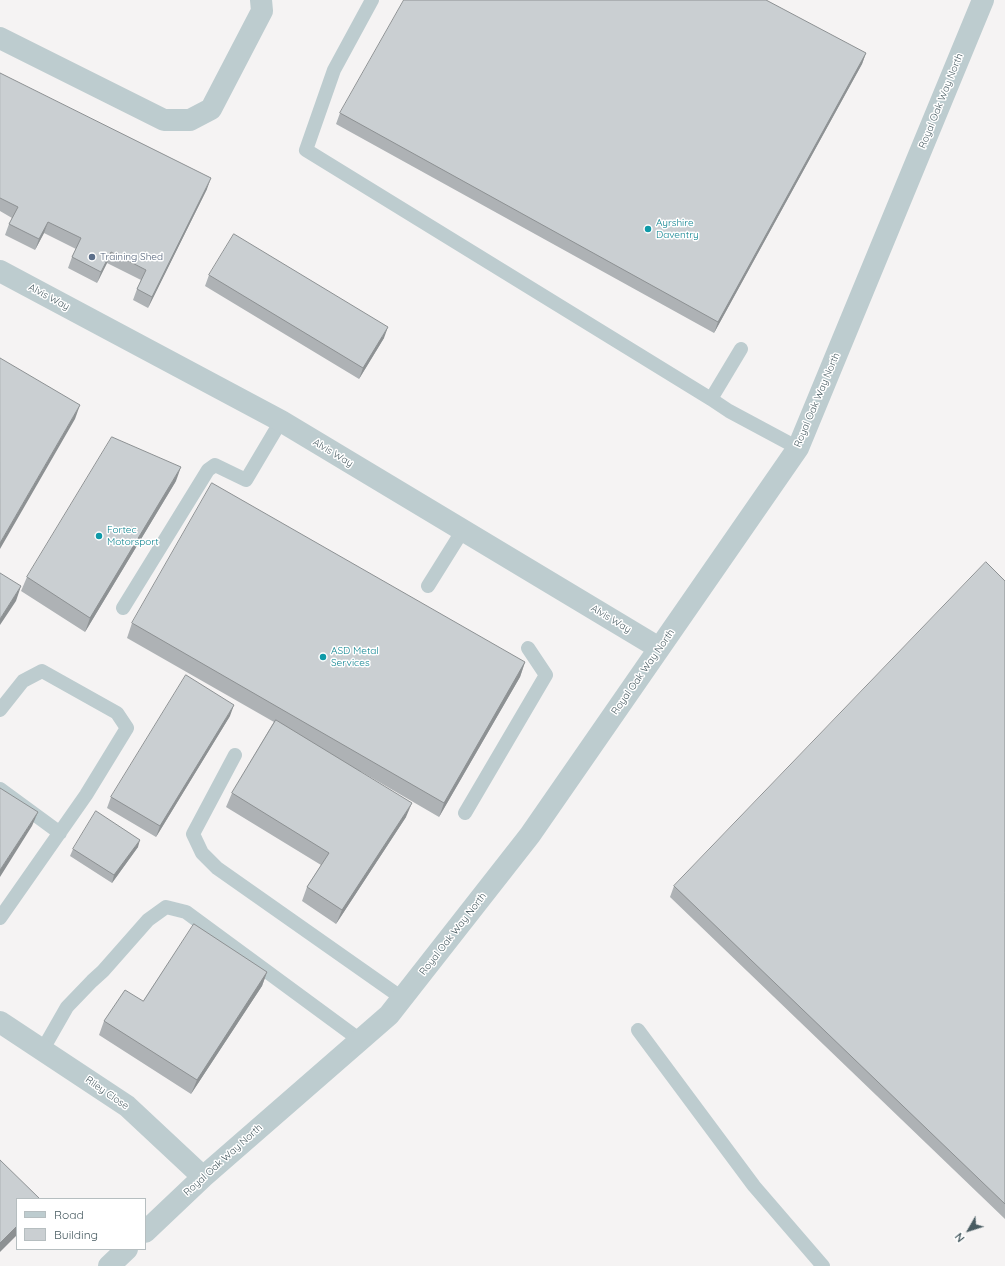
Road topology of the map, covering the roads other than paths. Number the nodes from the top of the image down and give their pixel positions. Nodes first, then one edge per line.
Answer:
1 (261, 0) edge
2 (372, 0) edge
3 (980, 1) edge
4 (0, 38) edge
5 (0, 270) edge
6 (741, 349) dead end
7 (711, 399) junction
8 (281, 421) junction
9 (798, 448) junction
10 (463, 530) junction
11 (428, 586) dead end
12 (123, 608) dead end
13 (528, 648) dead end
14 (659, 648) junction
15 (0, 710) edge
16 (235, 755) dead end
17 (0, 788) edge
18 (465, 812) dead end
19 (60, 832) junction
20 (0, 918) edge
21 (402, 998) junction
22 (0, 1022) edge
23 (638, 1030) dead end
24 (360, 1040) junction
25 (43, 1049) junction
26 (203, 1177) junction
27 (146, 1231) edge
28 (126, 1250) edge
29 (109, 1266) edge
30 (823, 1266) edge

1 - 4 street
2 - 7 lane
3 - 9 street, Royal Oak Way North
5 - 8 street, Alvis Way
6 - 7 lane
7 - 9 lane
8 - 10 street, Alvis Way
8 - 12 lane
9 - 14 street, Royal Oak Way North
10 - 11 lane
10 - 14 street, Alvis Way
13 - 18 lane
14 - 21 street, Royal Oak Way North
15 - 19 lane
16 - 21 lane
17 - 19 lane
19 - 20 lane
21 - 24 street, Royal Oak Way North
22 - 25 street, Riley Close
23 - 30 lane
24 - 25 lane
24 - 26 street, Royal Oak Way North
25 - 26 street, Riley Close
26 - 27 street, Royal Oak Way North
28 - 29 street

